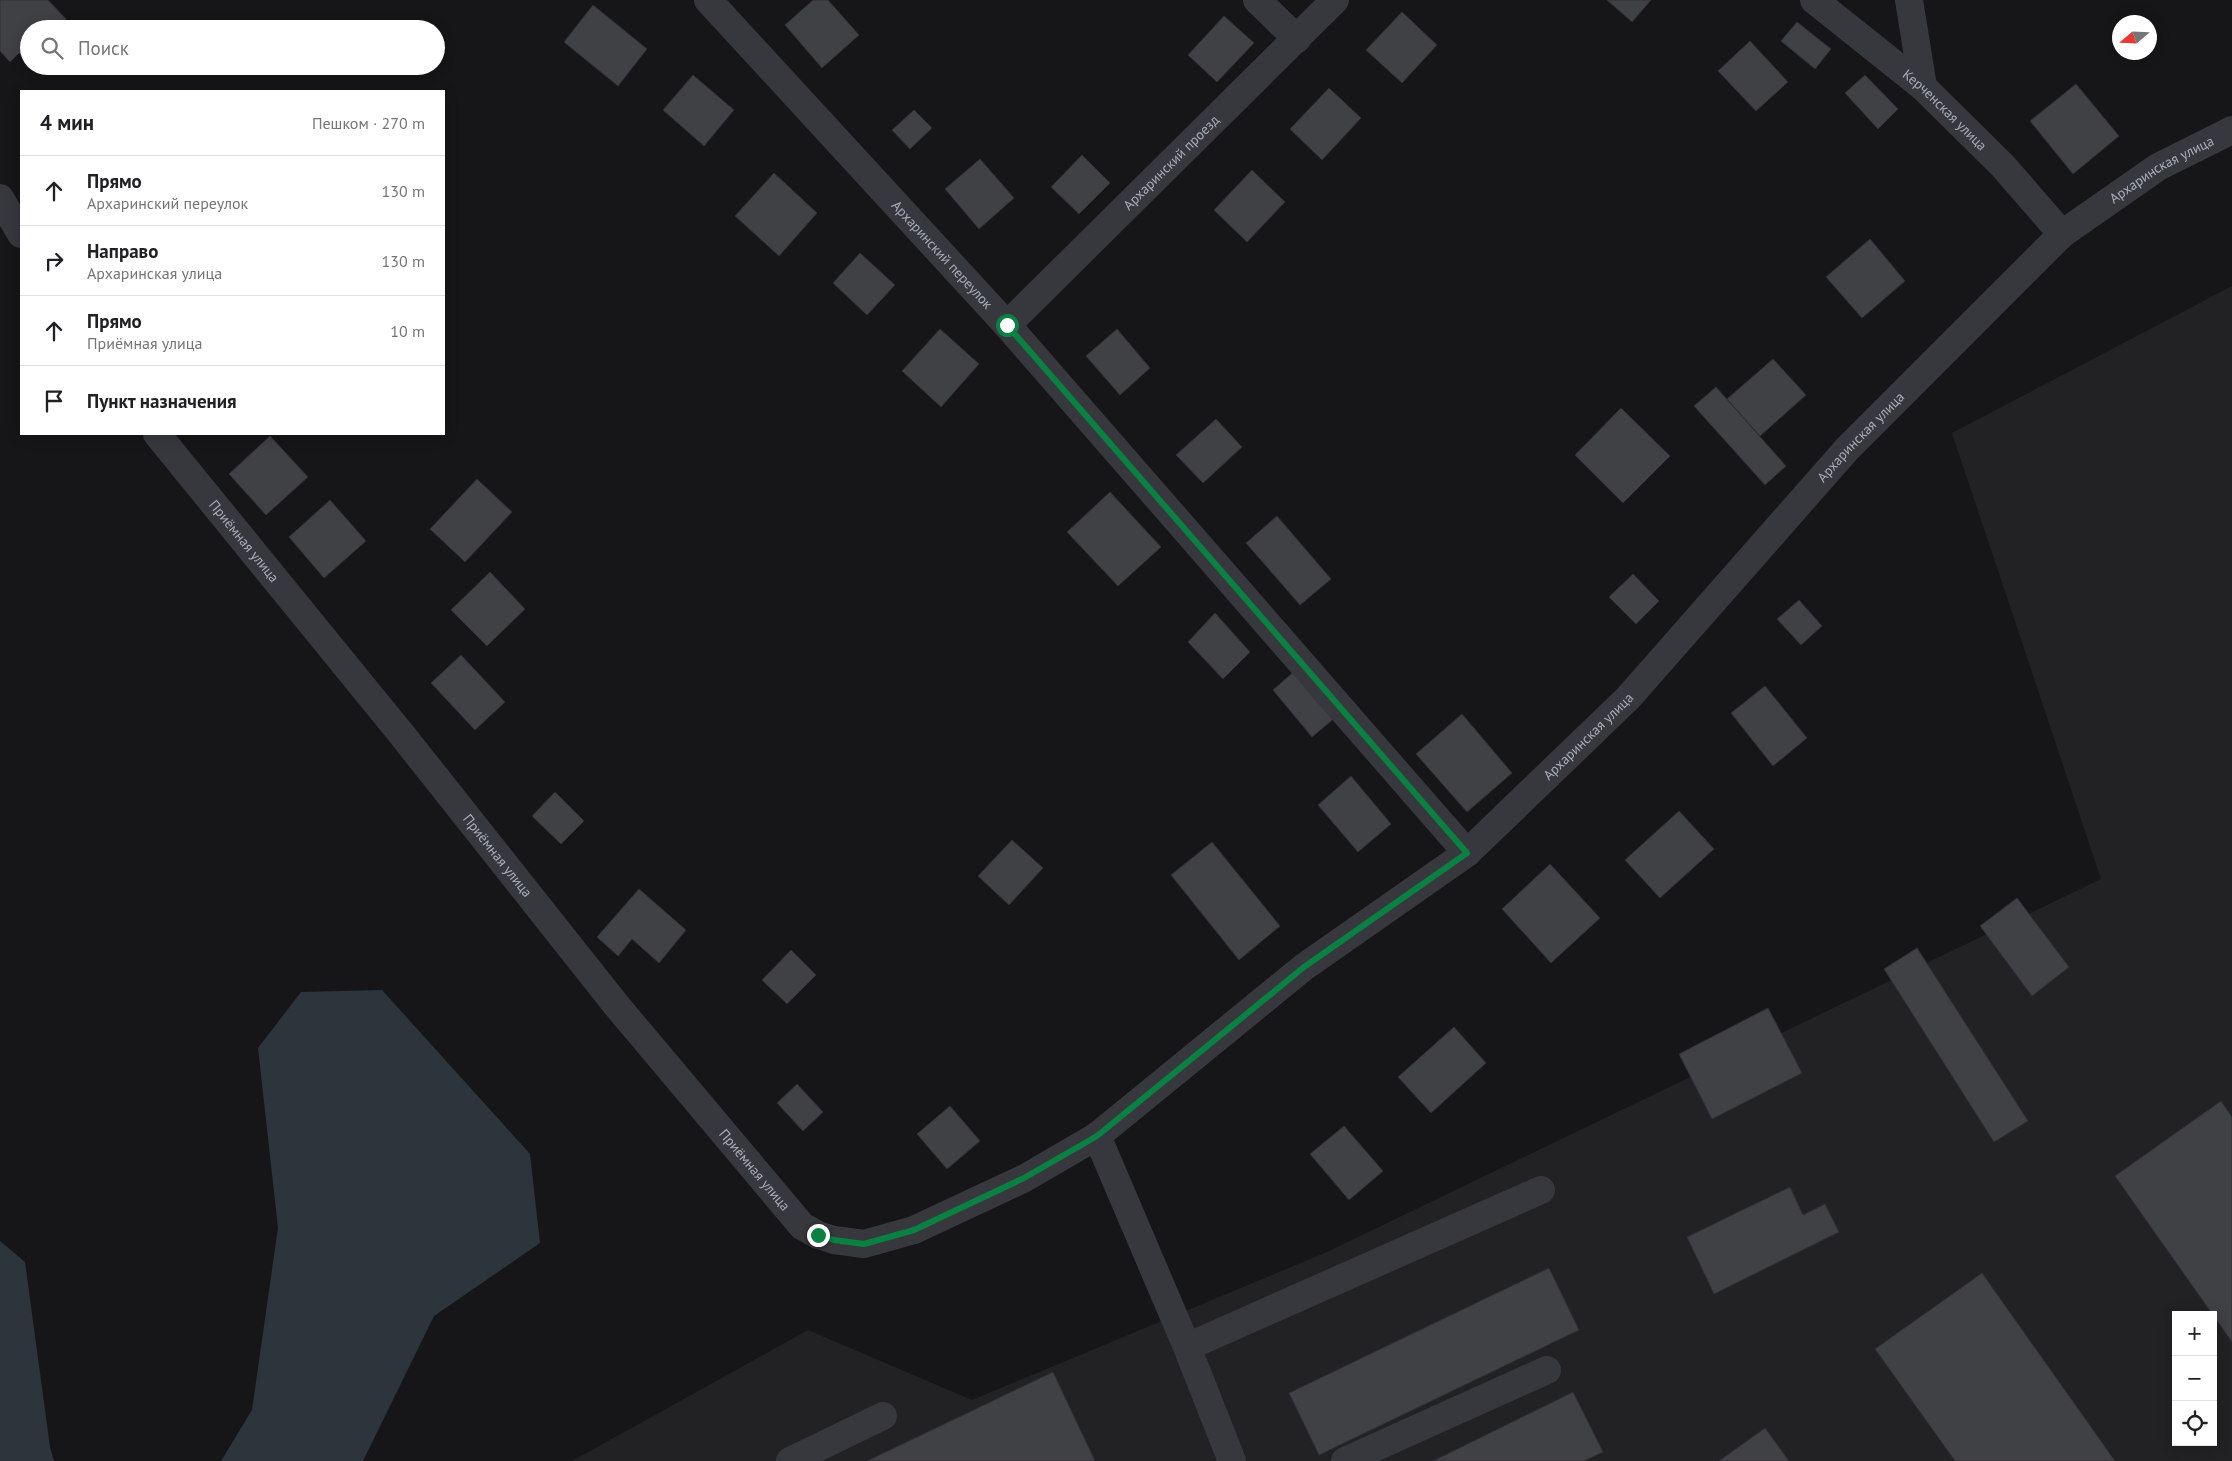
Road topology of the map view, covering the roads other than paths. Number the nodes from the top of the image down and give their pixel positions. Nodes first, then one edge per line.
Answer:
1 (708, 0) edge
2 (1257, 0) edge
3 (1335, 0) edge
4 (1814, 0) edge
5 (1909, 0) edge
6 (1297, 40) junction
7 (1923, 87) junction
8 (2232, 130) edge
9 (0, 198) edge
10 (20, 232) edge
11 (2062, 234) junction
12 (1007, 325) junction
13 (158, 435) edge
14 (1467, 853) junction
15 (1097, 1136) junction
16 (1541, 1190) dead end
17 (864, 1244) joint
18 (1187, 1347) junction
19 (1547, 1370) dead end
20 (882, 1416) dead end
21 (790, 1461) edge
22 (1232, 1461) edge
23 (1345, 1461) edge

1 - 12 street, Архаринский переулок
2 - 6 street
3 - 6 street, Архаринский проезд
4 - 7 street, Керченская улица
5 - 7 street
6 - 12 street, Архаринский проезд
7 - 11 street, Керченская улица
8 - 11 street, Архаринская улица
9 - 10 street
11 - 14 street, Архаринская улица
12 - 14 street, Архаринский переулок
13 - 17 street, Приёмная улица
14 - 15 street, Архаринская улица
15 - 17 street, Архаринская улица
15 - 18 street
16 - 18 street
18 - 22 street
19 - 23 street
20 - 21 street

